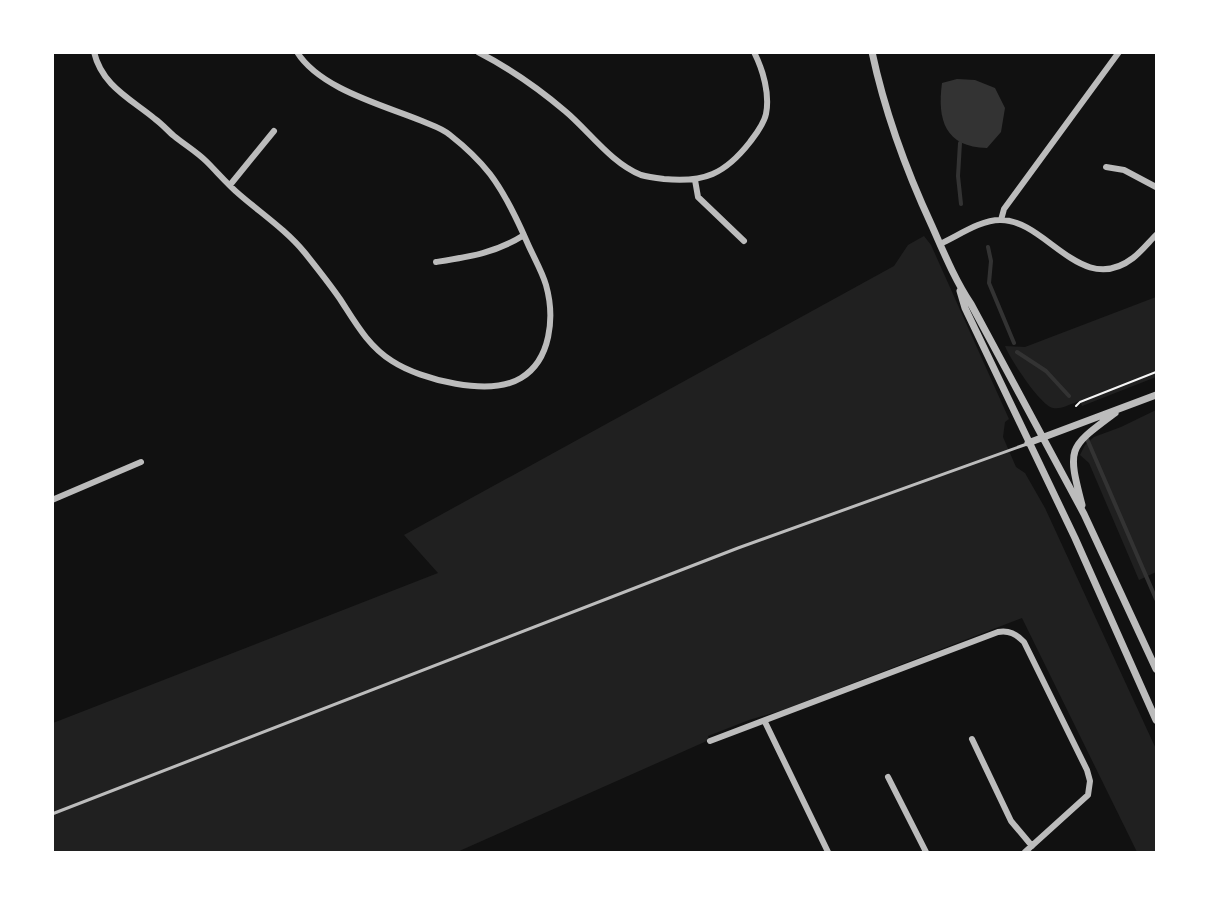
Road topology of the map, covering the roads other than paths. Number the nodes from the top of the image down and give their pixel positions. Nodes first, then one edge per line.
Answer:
1 (94, 52) edge
2 (297, 52) edge
3 (478, 52) edge
4 (754, 52) edge
5 (872, 52) edge
6 (1119, 52) edge
7 (274, 131) dead end
8 (1106, 167) dead end
9 (695, 180) junction
10 (230, 185) junction
11 (1156, 187) edge
12 (1001, 220) junction
13 (524, 235) junction
14 (1156, 235) edge
15 (744, 241) dead end
16 (940, 244) junction
17 (436, 262) dead end
18 (959, 286) junction
19 (1156, 395) edge
20 (1122, 408) junction
21 (1043, 438) junction
22 (1028, 443) junction
23 (141, 462) dead end
24 (52, 500) edge
25 (1084, 514) junction
26 (1156, 669) edge
27 (1156, 720) edge
28 (765, 722) junction
29 (972, 739) dead end
30 (710, 741) dead end
31 (888, 777) dead end
32 (52, 814) edge
33 (1032, 846) junction
34 (828, 852) edge
35 (926, 852) edge
36 (1025, 852) edge

1 - 10 street
2 - 13 street
3 - 9 street
4 - 9 street
5 - 16 street
6 - 12 street
7 - 10 street
8 - 11 street
9 - 15 street
10 - 13 street
12 - 14 street
12 - 16 street
13 - 17 street
16 - 18 street
18 - 21 street
18 - 22 street
19 - 20 street
20 - 21 street
20 - 25 street
21 - 22 street
21 - 25 street
22 - 27 street
22 - 32 lane
23 - 24 street
25 - 26 street
28 - 30 street
28 - 33 street
28 - 34 street
29 - 33 street
31 - 35 street
33 - 36 street

